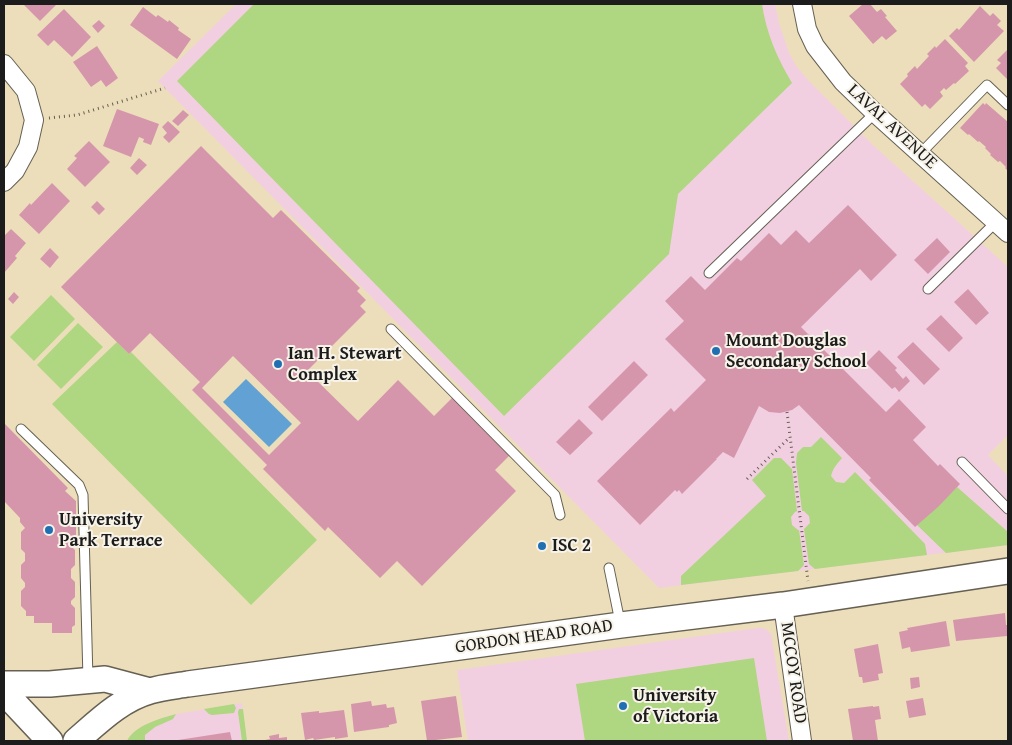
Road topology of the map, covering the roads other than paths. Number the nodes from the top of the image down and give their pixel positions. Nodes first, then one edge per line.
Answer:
1 (802, 4) edge
2 (6, 66) edge
3 (1008, 105) edge
4 (875, 113) junction
5 (920, 154) junction
6 (4, 182) edge
7 (1002, 227) edge
8 (709, 273) dead end
9 (928, 289) dead end
10 (391, 329) dead end
11 (21, 429) dead end
12 (962, 462) dead end
13 (1008, 509) edge
14 (560, 515) dead end
15 (609, 568) dead end
16 (1008, 571) edge
17 (783, 605) junction
18 (620, 625) junction
19 (88, 680) junction
20 (4, 684) edge
21 (150, 691) junction
22 (4, 692) edge
23 (50, 741) edge
24 (76, 741) edge
25 (802, 741) edge

1 - 4 street, LAVAL AVENUE
2 - 6 street
3 - 5 lane
4 - 5 street, LAVAL AVENUE
4 - 8 lane
5 - 7 street, LAVAL AVENUE
7 - 9 lane
10 - 14 lane
11 - 19 lane
12 - 13 lane
15 - 18 lane
16 - 17 main road, GORDON HEAD ROAD
17 - 18 main road, GORDON HEAD ROAD
17 - 25 street, MCCOY ROAD
18 - 21 main road, GORDON HEAD ROAD
19 - 20 main road
19 - 21 main road
21 - 24 main road, GORDON HEAD ROAD
22 - 23 main road

